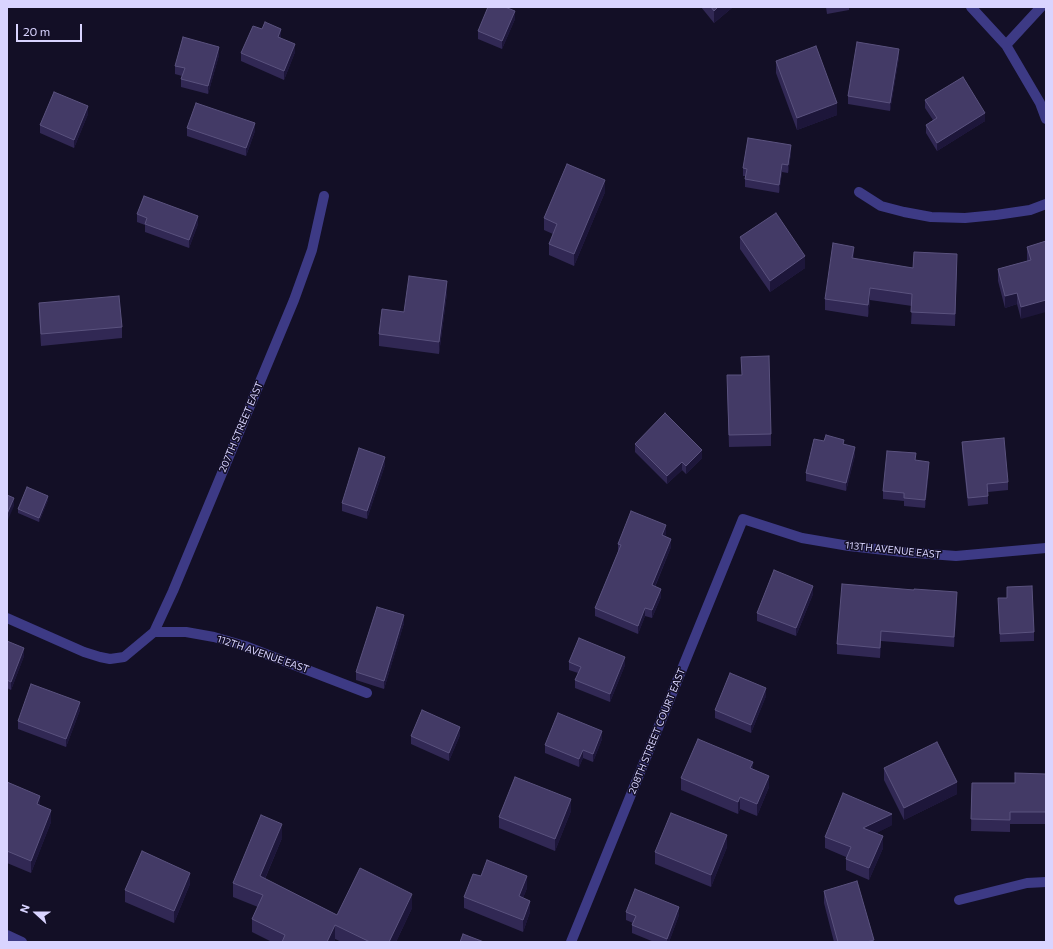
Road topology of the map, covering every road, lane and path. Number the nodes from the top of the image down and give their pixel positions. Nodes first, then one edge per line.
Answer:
1 (970, 7) edge
2 (1041, 7) edge
3 (1006, 45) junction
4 (1046, 119) edge
5 (859, 192) dead end
6 (324, 196) dead end
7 (1046, 204) edge
8 (743, 519) joint
9 (1046, 548) edge
10 (7, 618) edge
11 (154, 632) junction
12 (368, 693) dead end
13 (1046, 882) edge
14 (959, 900) dead end
15 (7, 936) edge
16 (22, 942) edge
17 (571, 942) edge

1 - 3 street
2 - 3 street
3 - 4 street
5 - 7 street
6 - 11 street, 207TH STREET EAST
8 - 9 street, 113TH AVENUE EAST
8 - 17 street, 208TH STREET COURT EAST
10 - 11 street, 207TH STREET EAST
11 - 12 street, 112TH AVENUE EAST
13 - 14 street
15 - 16 street

